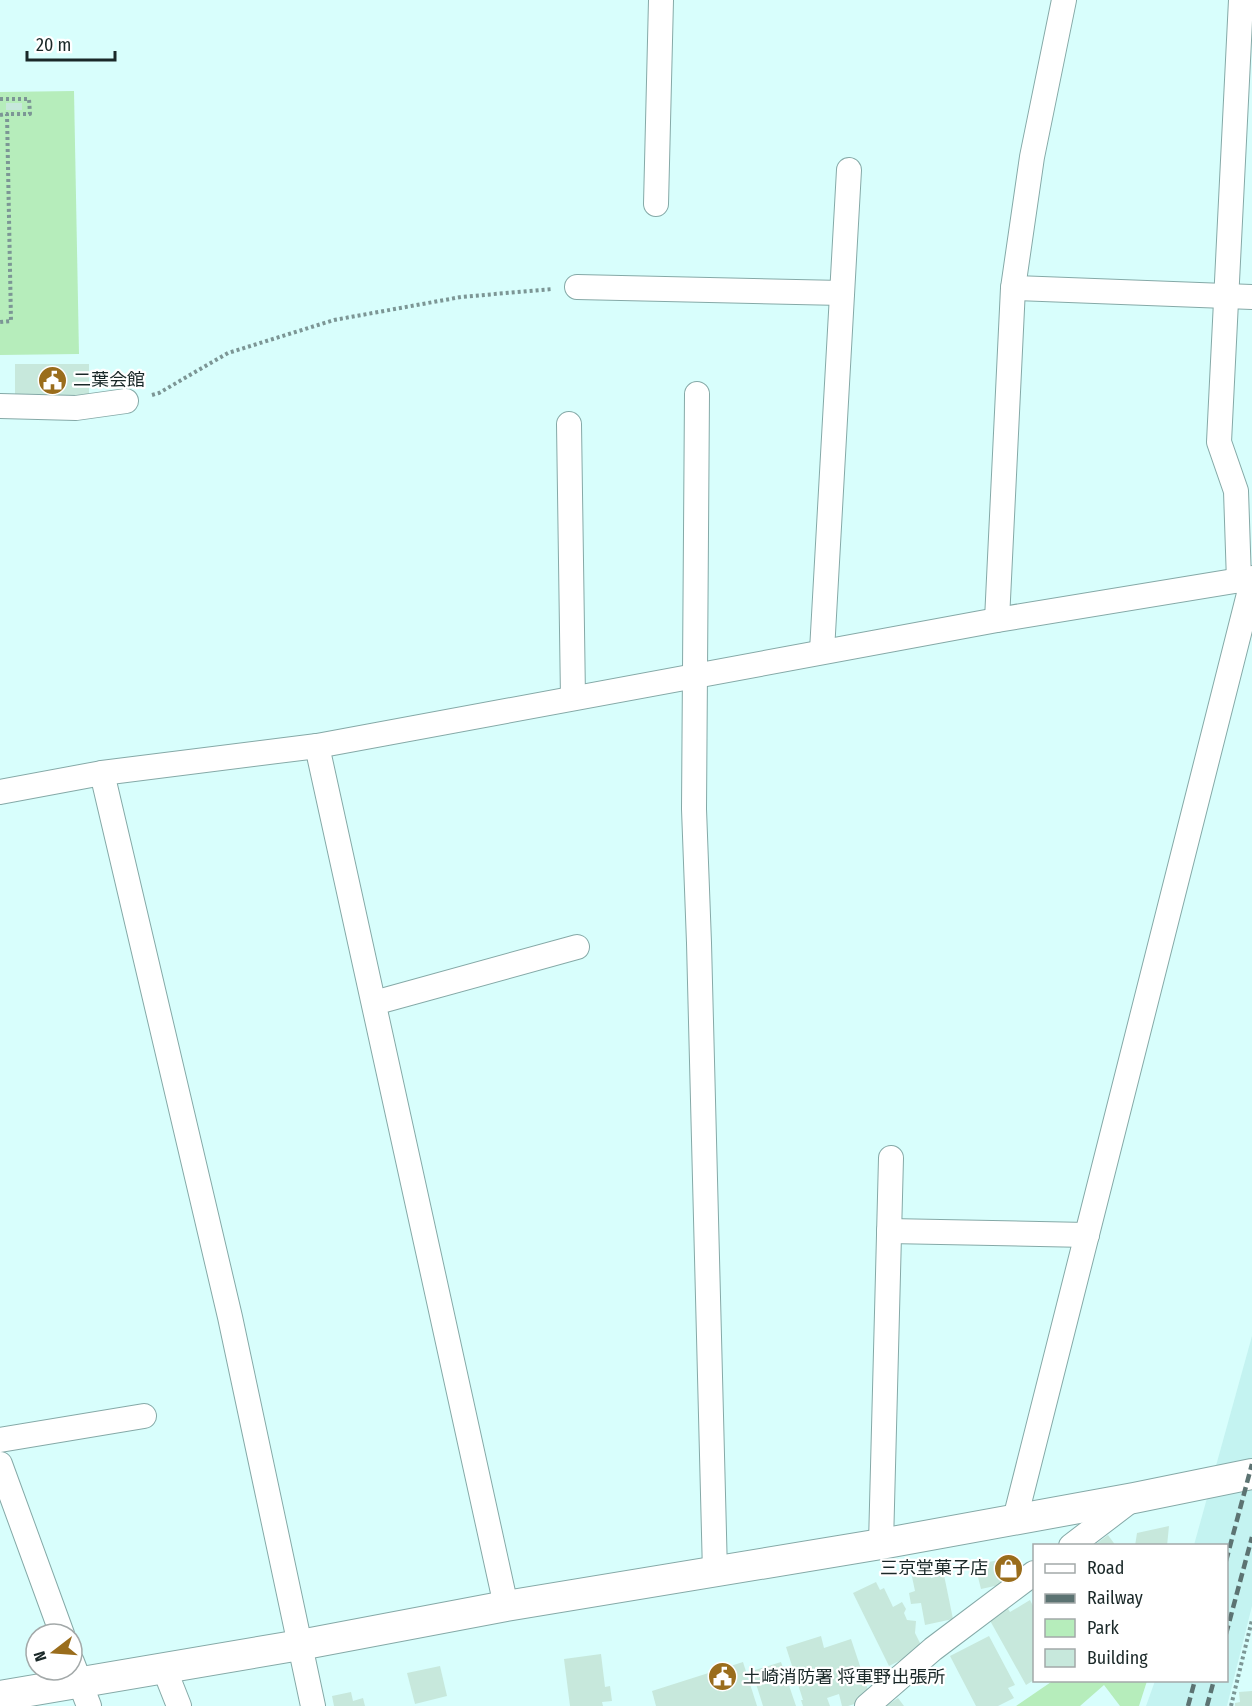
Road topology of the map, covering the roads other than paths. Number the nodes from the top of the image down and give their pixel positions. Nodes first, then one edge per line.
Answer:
1 (661, 0) edge
2 (1064, 0) edge
3 (1241, 0) edge
4 (1243, 133) edge
5 (849, 170) dead end
6 (656, 204) dead end
7 (577, 287) road end
8 (1013, 288) junction
9 (842, 293) junction
10 (1226, 296) junction
11 (1252, 297) edge
12 (697, 394) dead end
13 (126, 401) road end
14 (0, 406) edge
15 (569, 424) dead end
16 (1248, 580) edge
17 (997, 620) junction
18 (822, 651) junction
19 (695, 675) junction
20 (573, 698) junction
21 (317, 746) junction
22 (102, 773) junction
23 (0, 792) edge
24 (577, 947) dead end
25 (374, 1003) junction
26 (891, 1158) dead end
27 (889, 1231) junction
28 (1087, 1235) junction
29 (144, 1416) dead end
30 (0, 1440) edge
31 (0, 1464) edge
32 (1252, 1474) edge
33 (1134, 1498) junction
34 (1015, 1520) junction
35 (881, 1544) junction
36 (1072, 1544) edge
37 (715, 1573) junction
38 (1033, 1574) edge
39 (506, 1606) junction
40 (58, 1622) edge
41 (300, 1645) junction
42 (164, 1668) junction
43 (80, 1684) edge
44 (0, 1697) edge
45 (4, 1706) edge
46 (178, 1706) edge
47 (313, 1706) edge
48 (867, 1706) edge

1 - 6 street
2 - 8 street
3 - 4 street
4 - 10 street
5 - 9 street
7 - 9 street
8 - 10 street
8 - 17 street
9 - 18 street
10 - 11 street
10 - 16 street
12 - 19 street
13 - 14 street
15 - 20 street
16 - 17 street
16 - 28 street
17 - 18 street
18 - 19 street
19 - 20 street
19 - 37 street
20 - 21 street
21 - 22 street
21 - 25 street
22 - 23 street
22 - 41 street
24 - 25 street
25 - 39 street
26 - 27 street
27 - 28 street
27 - 35 street
28 - 34 street
29 - 30 street
31 - 40 street
32 - 33 street
33 - 34 street
33 - 36 street
34 - 35 street
35 - 37 street
37 - 39 street
38 - 48 street
39 - 41 street
41 - 42 street
41 - 47 street
42 - 43 street
42 - 46 street
43 - 44 street
44 - 45 street

